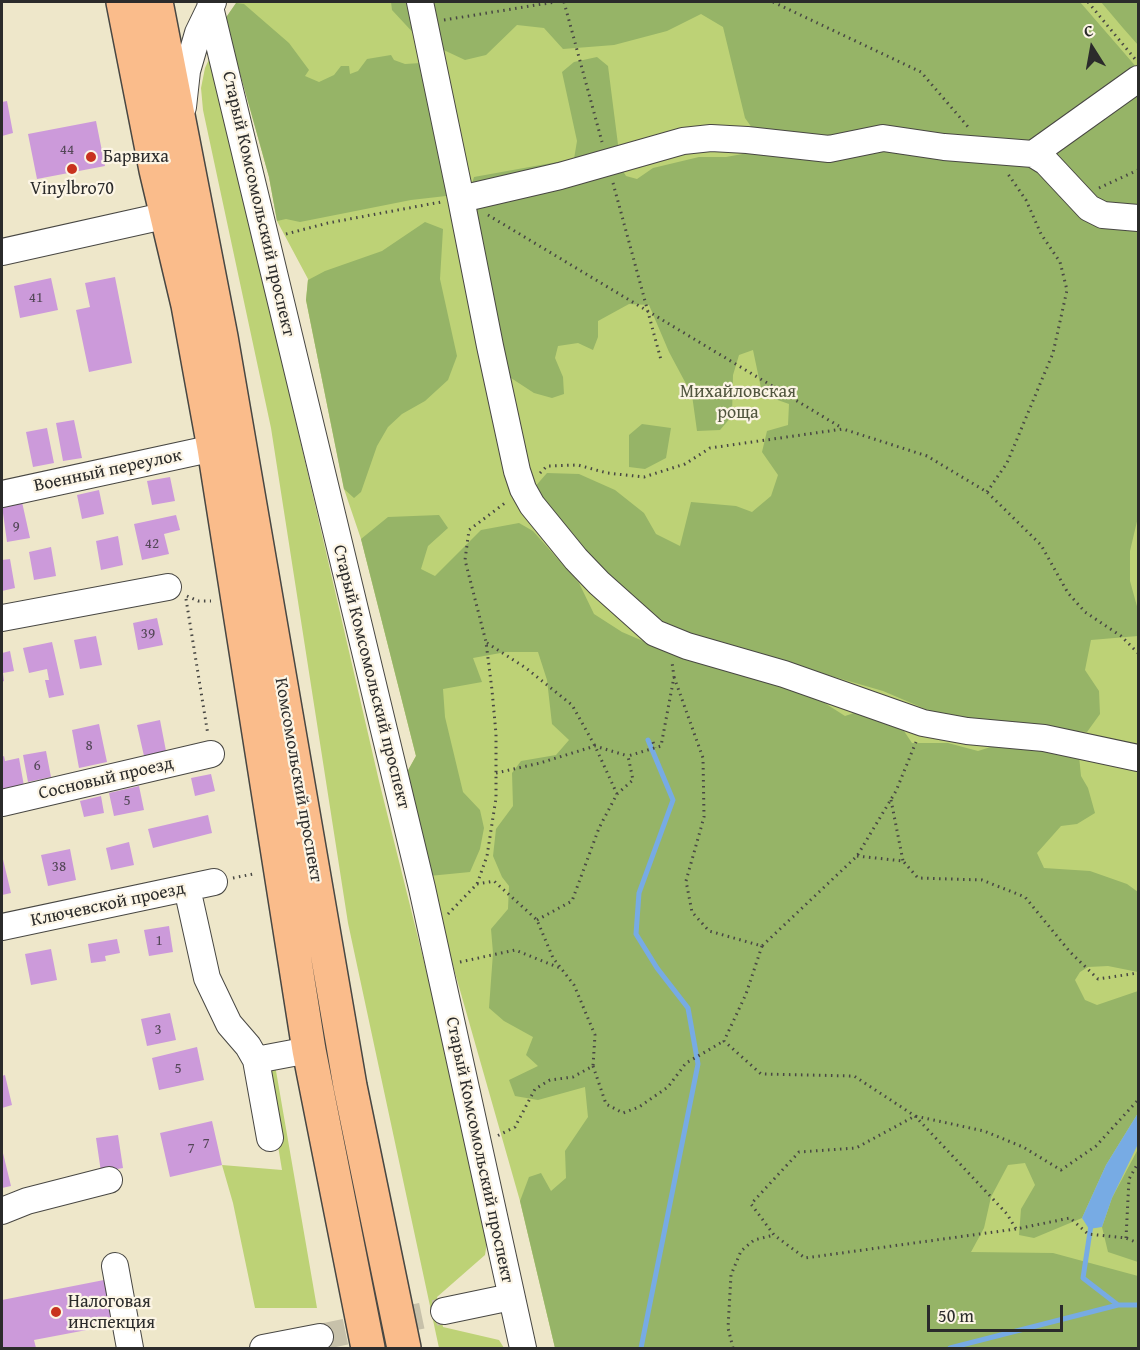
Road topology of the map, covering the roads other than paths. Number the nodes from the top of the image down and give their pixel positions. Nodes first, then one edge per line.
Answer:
1 (123, 2) edge
2 (156, 2) edge
3 (212, 4) edge
4 (423, 12) edge
5 (1138, 79) edge
6 (181, 128) junction
7 (1033, 154) junction
8 (461, 199) junction
9 (183, 212) junction
10 (1138, 218) edge
11 (2, 252) edge
12 (214, 448) junction
13 (2, 494) edge
14 (177, 591) road end
15 (2, 618) edge
16 (211, 754) road end
17 (1138, 758) edge
18 (2, 803) edge
19 (214, 882) dead end
20 (187, 888) junction
21 (2, 927) edge
22 (309, 1050) junction
23 (256, 1060) junction
24 (270, 1138) dead end
25 (109, 1180) dead end
26 (2, 1211) edge
27 (115, 1266) dead end
28 (511, 1297) junction
29 (444, 1311) tunnel mouth
30 (320, 1337) tunnel mouth
31 (130, 1348) edge
32 (263, 1348) edge
33 (368, 1348) edge
34 (404, 1348) edge
35 (523, 1348) edge

1 - 9 main road, Комсомольский проспект
2 - 6 main road, Комсомольский проспект
3 - 6 street, Комсомольский проспект
3 - 28 street, Старый Комсомольский проспект
4 - 8 street
5 - 7 street
6 - 9 main road, Комсомольский проспект
7 - 8 street
7 - 10 street
8 - 17 street
9 - 11 street
9 - 12 main road, Комсомольский проспект
9 - 34 main road, Комсомольский проспект
12 - 13 street, Военный переулок
12 - 22 main road, Комсомольский проспект
14 - 15 street
16 - 18 street, Сосновый проезд
19 - 20 street, Ключевской проезд
20 - 21 street, Ключевской проезд
20 - 23 street
22 - 23 street
22 - 33 main road, Комсомольский проспект
23 - 24 street
25 - 26 street
27 - 31 street
28 - 29 street
28 - 35 street, Старый Комсомольский проспект
30 - 32 street

